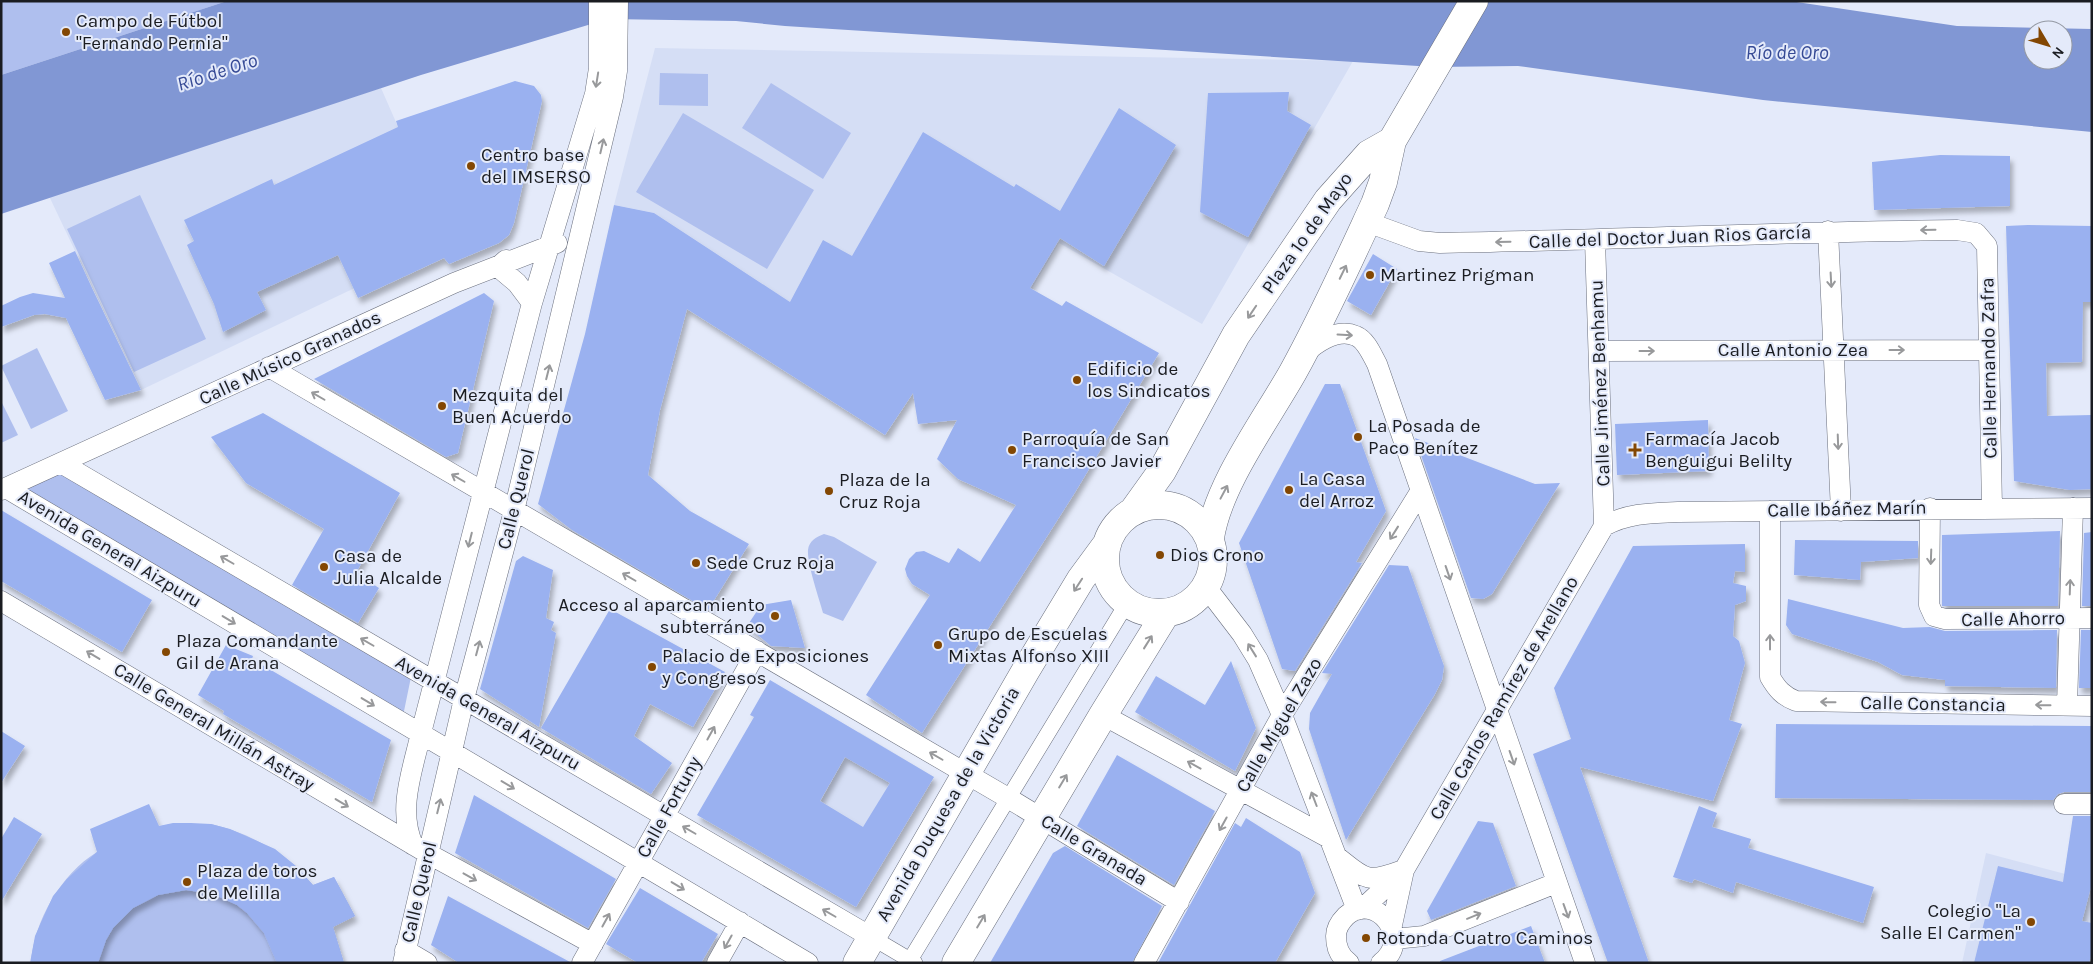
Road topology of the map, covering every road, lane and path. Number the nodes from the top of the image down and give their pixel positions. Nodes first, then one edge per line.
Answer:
1 (599, 1) edge
2 (618, 1) edge
3 (1474, 1) edge
4 (609, 32) junction
5 (1392, 141) junction
6 (558, 216) junction
7 (1367, 222) junction
8 (1828, 231) junction
9 (582, 233) junction
10 (1976, 233) joint
11 (1595, 240) junction
12 (549, 246) junction
13 (498, 267) junction
14 (532, 303) junction
15 (1599, 350) junction
16 (1834, 350) junction
17 (1988, 350) junction
18 (1302, 355) junction
19 (269, 367) junction
20 (60, 463) junction
21 (4, 489) edge
22 (482, 492) junction
23 (1420, 492) junction
24 (1930, 508) junction
25 (1992, 508) junction
26 (2082, 508) edge
27 (1134, 510) junction
28 (514, 511) junction
29 (1770, 511) junction
30 (1841, 511) junction
31 (1604, 526) junction
32 (1210, 538) junction
33 (1106, 545) junction
34 (1206, 587) junction
35 (1, 601) edge
36 (1126, 603) junction
37 (1166, 613) junction
38 (2070, 618) junction
39 (2092, 618) edge
40 (757, 651) junction
41 (433, 681) junction
42 (464, 699) junction
43 (2067, 706) junction
44 (2092, 706) edge
45 (1496, 712) junction
46 (1103, 715) junction
47 (1282, 715) junction
48 (420, 733) junction
49 (452, 752) junction
50 (967, 774) junction
51 (1241, 790) junction
52 (1008, 798) junction
53 (2064, 804) dead end
54 (2092, 804) edge
55 (664, 816) junction
56 (1042, 818) junction
57 (1332, 847) junction
58 (420, 849) junction
59 (638, 862) junction
60 (1404, 870) junction
61 (1556, 883) junction
62 (1179, 902) junction
63 (1359, 910) junction
64 (740, 922) junction
65 (1393, 932) junction
66 (593, 944) junction
67 (883, 950) edge
68 (404, 957) edge
69 (1342, 960) edge
70 (912, 961) edge
71 (427, 963) edge
72 (582, 963) edge
73 (717, 963) edge
74 (808, 963) edge
75 (857, 963) edge
76 (956, 963) edge
77 (1144, 963) edge
78 (1381, 963) edge
79 (1585, 963) edge

1 - 4 street
2 - 4 street
3 - 5 main road
4 -> 6 street, Calle Querol
9 -> 4 street, Calle Querol
5 - 7 main road, Plaza 1º de Mayo
5 -> 27 main road, Plaza 1º de Mayo
6 - 12 street, Calle Querol
6 - 13 street
11 -> 7 street, Calle del Doctor Juan Rios García
18 -> 7 main road, Plaza 1º de Mayo
10 -> 8 street, Calle del Doctor Juan Rios García
8 - 11 street, Calle del Doctor Juan Rios García
8 -> 16 street
9 - 12 street, Calle Músico Granados
28 -> 9 street, Calle Querol
10 - 17 street, Calle Hernando Zafra
11 - 15 street, Calle Jiménez Benhamu
12 - 13 street, Calle Músico Granados
12 - 14 street, Calle Querol
13 - 14 street
13 - 19 street, Calle Músico Granados
14 - 22 street, Calle Querol
15 -> 16 street, Calle Antonio Zea
15 - 31 street, Calle Jiménez Benhamu
16 -> 17 street, Calle Antonio Zea
16 -> 30 street
17 - 25 street, Calle Hernando Zafra
18 -> 23 street
32 -> 18 main road, Plaza 1º de Mayo
19 - 20 street, Calle Músico Granados
22 -> 19 street, Calle Granada
20 - 21 street, Calle Músico Granados
41 -> 20 street, Avenida General Aizpuru
21 -> 48 street, Avenida General Aizpuru
22 - 28 street, Calle Granada
22 -> 41 street, Calle Querol
23 -> 45 street
23 -> 47 street, Calle Miguel Zazo
24 - 25 street, Calle Ibáñez Marín
24 - 30 street, Calle Ibáñez Marín
24 -> 38 street, Calle Ahorro
25 - 26 street, Calle Ibáñez Marín
38 -> 26 street
27 - 32 main road
27 - 33 main road
40 -> 28 street, Calle Granada
42 -> 28 street, Calle Querol
29 - 30 street, Calle Ibáñez Marín
29 - 31 street, Calle Ibáñez Marín
43 -> 29 street, Calle Constancia
31 - 45 street, Calle Carlos Ramírez de Arellano
32 - 34 main road
33 - 36 main road
33 -> 50 main road, Avenida Duquesa de la Victoria
34 - 37 main road
47 -> 34 street
35 - 58 street, Calle General Millán Astray
36 - 37 main road
36 - 52 street
46 -> 37 main road
38 - 39 street, Calle Ahorro
38 - 43 street
50 -> 40 street, Calle Granada
55 -> 40 street, Calle Fortuny
41 - 42 street, Avenida General Aizpuru
41 - 48 street, Calle Querol
42 - 49 street, Calle Querol
42 - 55 street, Avenida General Aizpuru
43 - 44 street, Calle Constancia
45 - 60 street, Calle Carlos Ramírez de Arellano
45 -> 61 street
51 -> 46 street
56 -> 46 main road
47 - 51 street, Calle Miguel Zazo
57 -> 47 street
48 - 49 street, Avenida General Aizpuru
48 - 58 street, Calle Querol
58 -> 49 street, Calle Querol
49 -> 59 street, Avenida General Aizpuru
50 - 52 street, Calle Granada
50 - 67 main road, Avenida Duquesa de la Victoria
51 - 57 street
51 -> 62 street, Calle Miguel Zazo
52 - 56 street, Calle Granada
52 - 70 street
53 - 54 street
55 - 59 street, Calle Fortuny
67 -> 55 street, Avenida General Aizpuru
56 - 62 street, Calle Granada
76 -> 56 main road
57 - 60 street
57 - 63 street
58 -> 66 street, Calle General Millán Astray
58 - 68 street, Calle Querol
59 -> 64 street, Avenida General Aizpuru
66 -> 59 street, Calle Fortuny
60 - 63 street, Calle Carlos Ramírez de Arellano
60 - 65 street, Calle Carlos Ramírez de Arellano
65 -> 61 street
61 -> 79 street
62 - 77 street, Calle Miguel Zazo
63 - 65 street
63 - 69 street
64 -> 73 street
64 - 74 street, Avenida General Aizpuru
65 - 78 street
66 - 72 street, Calle Fortuny
67 - 70 street, Avenida General Aizpuru
67 - 75 main road, Avenida Duquesa de la Victoria
68 - 71 street

